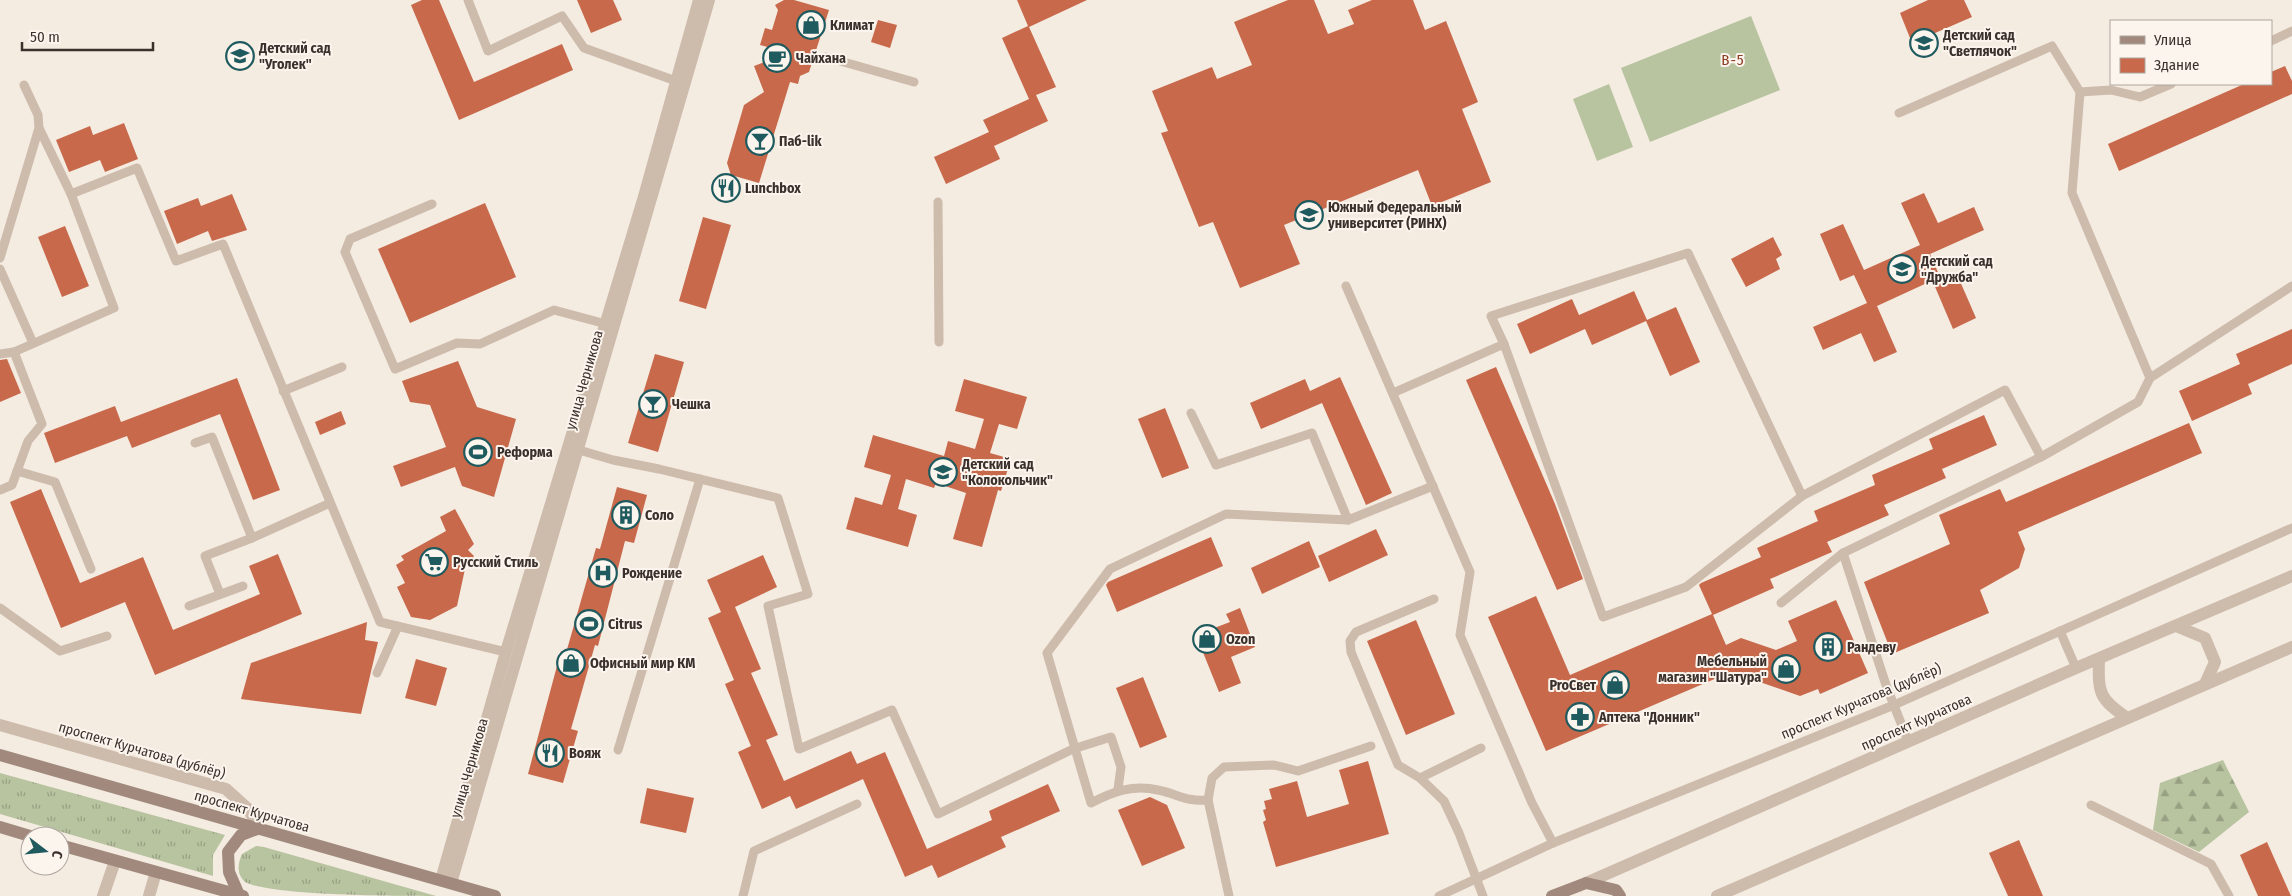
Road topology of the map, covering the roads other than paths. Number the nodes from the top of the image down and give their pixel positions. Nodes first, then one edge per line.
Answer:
1 (468, 0) edge
2 (699, 0) edge
3 (709, 0) edge
4 (2292, 31) edge
5 (2272, 41) edge
6 (826, 57) dead end
7 (676, 81) junction
8 (914, 82) dead end
9 (24, 85) dead end
10 (2169, 85) edge
11 (2080, 92) junction
12 (1899, 113) dead end
13 (39, 128) junction
14 (70, 194) junction
15 (938, 202) dead end
16 (432, 204) dead end
17 (0, 258) edge
18 (0, 269) edge
19 (1346, 286) dead end
20 (2292, 286) edge
21 (606, 324) junction
22 (939, 342) dead end
23 (33, 343) junction
24 (1504, 344) junction
25 (14, 352) junction
26 (0, 354) edge
27 (342, 367) dead end
28 (2150, 378) junction
29 (283, 391) junction
30 (1393, 393) junction
31 (1191, 413) dead end
32 (195, 443) dead end
33 (579, 450) junction
34 (2041, 457) junction
35 (17, 471) junction
36 (700, 479) junction
37 (1433, 486) junction
38 (0, 490) edge
39 (1802, 496) junction
40 (330, 503) junction
41 (1348, 520) junction
42 (2292, 528) edge
43 (252, 538) junction
44 (1843, 553) junction
45 (91, 569) dead end
46 (2292, 576) edge
47 (242, 586) dead end
48 (220, 594) junction
49 (1434, 599) dead end
50 (1781, 603) dead end
51 (189, 606) dead end
52 (0, 608) edge
53 (398, 626) junction
54 (2176, 626) junction
55 (2060, 631) junction
56 (107, 636) dead end
57 (2292, 647) edge
58 (506, 652) junction
59 (2099, 659) junction
60 (2076, 668) junction
61 (378, 674) dead end
62 (2206, 684) junction
63 (1894, 705) junction
64 (2128, 718) junction
65 (0, 725) edge
66 (1908, 741) junction
67 (1371, 746) dead end
68 (1482, 748) dead end
69 (1073, 749) junction
70 (618, 750) dead end
71 (0, 756) edge
72 (1420, 778) junction
73 (1118, 789) junction
74 (1208, 800) junction
75 (857, 804) dead end
76 (2091, 804) dead end
77 (0, 827) edge
78 (260, 828) junction
79 (20, 833) edge
80 (1553, 843) junction
81 (70, 848) edge
82 (114, 861) junction
83 (156, 872) junction
84 (1475, 881) junction
85 (446, 882) junction
86 (1586, 883) junction
87 (241, 895) edge
88 (103, 896) edge
89 (149, 896) edge
90 (495, 896) edge
91 (743, 896) edge
92 (1228, 896) edge
93 (1439, 896) edge
94 (1483, 896) edge
95 (1552, 896) edge
96 (1620, 896) edge
97 (1717, 896) edge
98 (2229, 896) edge

1 - 7 lane
2 - 7 street, улица Черникова
3 - 33 street, улица Черникова
4 - 5 lane
6 - 8 lane
7 - 21 street, улица Черникова
9 - 13 lane
10 - 11 lane
11 - 12 lane
11 - 28 lane
13 - 14 lane
13 - 17 lane
14 - 23 lane
14 - 29 lane
15 - 22 lane
16 - 21 lane
18 - 23 lane
19 - 30 lane
20 - 28 lane
21 - 58 street, улица Черникова
23 - 25 lane
24 - 30 lane
24 - 39 lane
24 - 39 lane
25 - 26 lane
25 - 35 lane
27 - 29 lane
28 - 34 lane
29 - 40 lane
30 - 37 lane
31 - 41 lane
32 - 43 lane
33 - 36 lane
33 - 85 street, улица Черникова
34 - 39 lane
34 - 44 lane
35 - 38 lane
35 - 45 lane
36 - 69 lane
36 - 70 lane
37 - 41 lane
37 - 80 lane
40 - 43 lane
40 - 53 lane
41 - 69 lane
42 - 55 lane, проспект Курчатова (дублёр)
43 - 48 lane
44 - 50 lane
44 - 63 lane
46 - 54 street, проспект Курчатова
47 - 48 lane
48 - 51 lane
49 - 72 lane
52 - 56 lane
53 - 58 lane
53 - 61 lane
54 - 59 street, проспект Курчатова
54 - 62 street
55 - 60 lane
55 - 63 lane, проспект Курчатова (дублёр)
57 - 62 street
58 - 85 street, улица Черникова
59 - 60 street, проспект Курчатова
59 - 64 street
60 - 66 street, проспект Курчатова
62 - 64 street
63 - 66 lane
63 - 80 lane, проспект Курчатова (дублёр)
64 - 97 street
65 - 78 street, проспект Курчатова (дублёр)
66 - 86 street, проспект Курчатова
67 - 74 lane
68 - 72 lane
69 - 73 lane
69 - 73 lane
71 - 78 main road, проспект Курчатова
72 - 84 lane
73 - 74 lane
74 - 92 lane
75 - 91 lane
76 - 98 lane
77 - 79 main road
78 - 85 main road, проспект Курчатова
78 - 87 main road
80 - 84 lane, проспект Курчатова (дублёр)
81 - 82 main road
82 - 83 main road
82 - 88 street
83 - 87 main road
83 - 89 street
84 - 93 lane, проспект Курчатова (дублёр)
84 - 94 lane
85 - 90 main road, проспект Курчатова
86 - 95 main road, проспект Курчатова
86 - 96 main road

